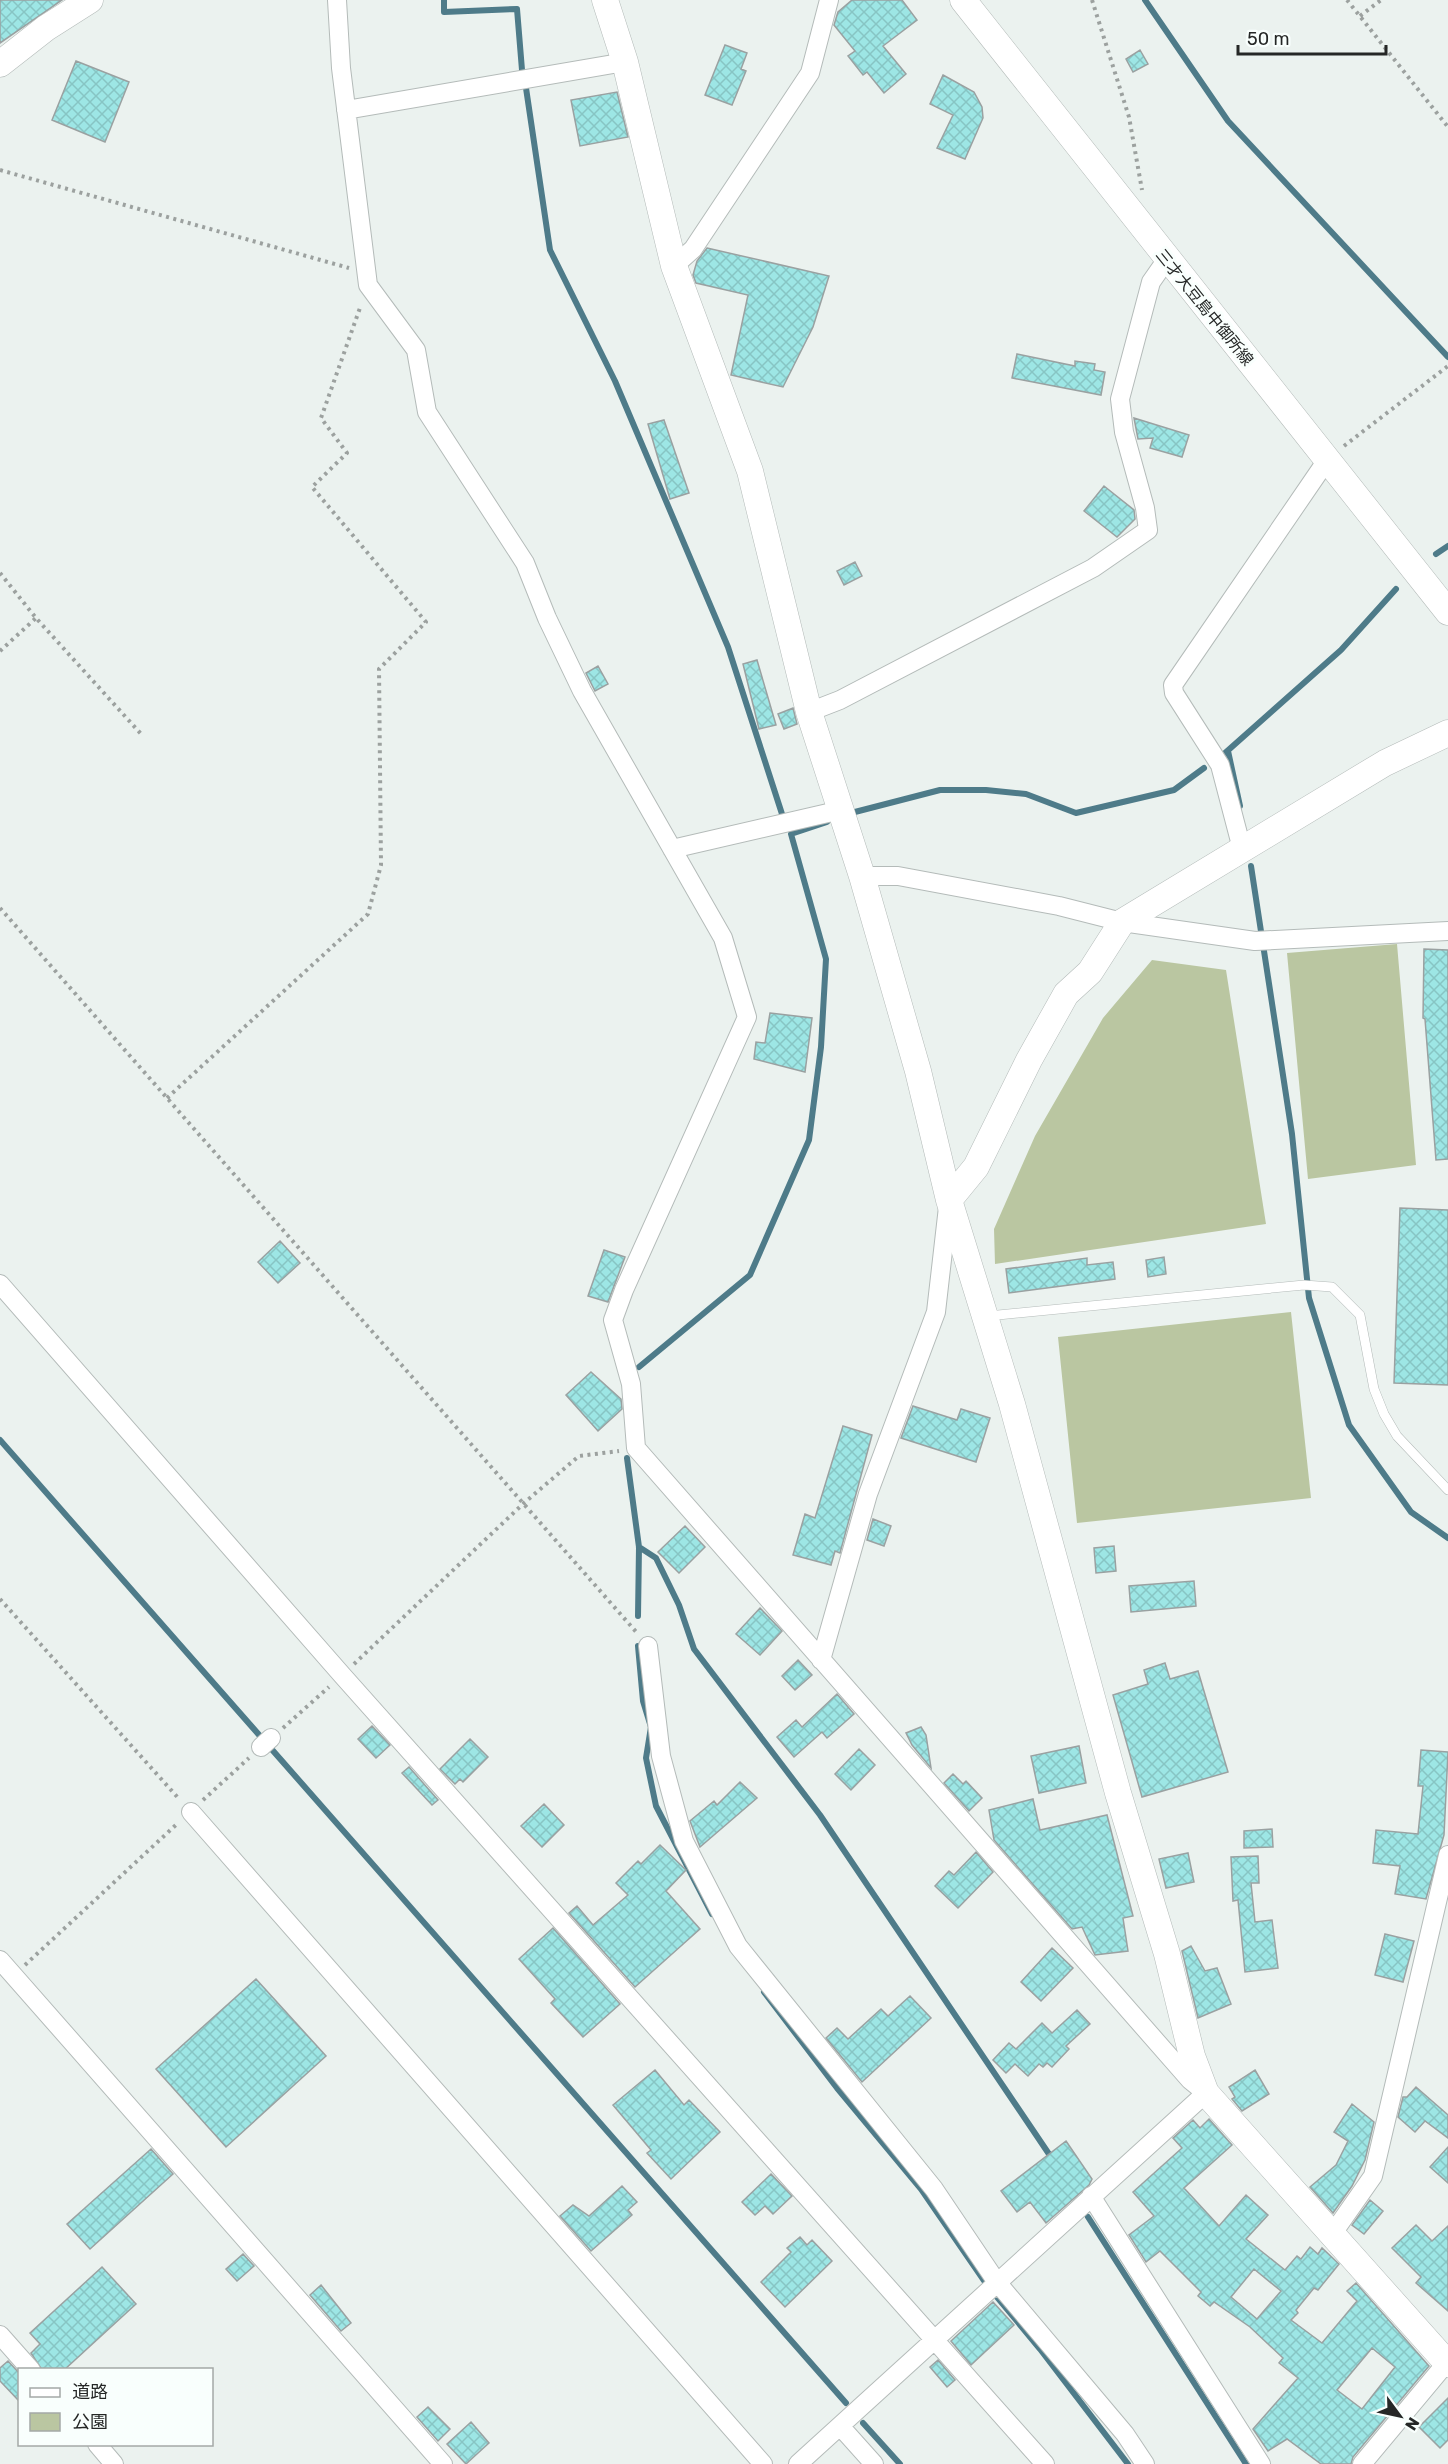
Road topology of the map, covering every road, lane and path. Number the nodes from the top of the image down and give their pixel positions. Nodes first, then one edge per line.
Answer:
1 (90, 0) edge
2 (337, 0) edge
3 (606, 0) edge
4 (829, 0) edge
5 (963, 0) edge
6 (1092, 0) edge
7 (1347, 0) edge
8 (1381, 0) edge
9 (1360, 16) junction
10 (625, 62) junction
11 (0, 64) edge
12 (346, 110) junction
13 (1448, 127) edge
14 (0, 170) edge
15 (1142, 191) dead end
16 (1167, 259) junction
17 (674, 266) junction
18 (367, 279) junction
19 (1448, 366) edge
20 (1327, 459) junction
21 (0, 573) edge
22 (1448, 612) edge
23 (36, 618) junction
24 (0, 651) edge
25 (809, 712) junction
26 (1448, 733) edge
27 (142, 735) dead end
28 (841, 810) junction
29 (672, 849) junction
30 (1242, 849) junction
31 (862, 876) junction
32 (0, 908) edge
33 (1122, 922) junction
34 (1448, 931) edge
35 (167, 1098) junction
36 (949, 1200) junction
37 (0, 1284) edge
38 (985, 1316) junction
39 (636, 1448) junction
40 (1448, 1491) edge
41 (524, 1503) junction
42 (0, 1599) edge
43 (648, 1646) joint
44 (821, 1660) junction
45 (342, 1675) junction
46 (191, 1812) junction
47 (1448, 1855) edge
48 (0, 1960) edge
49 (13, 1975) junction
50 (1206, 2092) junction
51 (1091, 2196) junction
52 (1333, 2233) junction
53 (996, 2281) junction
54 (0, 2335) edge
55 (934, 2338) junction
56 (1448, 2362) edge
57 (29, 2368) edge
58 (840, 2426) junction
59 (98, 2446) edge
60 (114, 2464) edge
61 (443, 2464) edge
62 (763, 2464) edge
63 (798, 2464) edge
64 (874, 2464) edge
65 (1045, 2464) edge
66 (1145, 2464) edge
67 (1262, 2464) edge
68 (1362, 2464) edge

1 - 11 street
2 - 12 street
3 - 10 street
4 - 17 street
5 - 16 street, 三才大豆島中御所線
6 - 15 path
7 - 9 path
8 - 9 path
9 - 13 path
10 - 12 street
10 - 17 street
12 - 18 street
14 - 18 path
16 - 20 street, 三才大豆島中御所線
16 - 25 street
17 - 25 street
18 - 29 street
18 - 35 path
19 - 20 path
20 - 22 street, 三才大豆島中御所線
20 - 30 street
21 - 23 path
23 - 24 path
23 - 27 path
25 - 28 street
26 - 30 street
28 - 29 street
28 - 31 street
29 - 39 street
30 - 33 street
31 - 33 street
31 - 36 street
32 - 35 path
33 - 34 street
33 - 36 street
35 - 41 path
36 - 38 street
36 - 44 street
37 - 45 street
38 - 40 lane
38 - 50 street
39 - 41 path
39 - 44 street
41 - 43 path
41 - 45 path
42 - 46 path
43 - 53 street
44 - 50 street
45 - 46 path
45 - 55 street
46 - 49 path
46 - 62 street
47 - 52 street
48 - 49 street
49 - 61 street
50 - 51 street
50 - 52 street
51 - 53 street
51 - 67 street
52 - 56 street
53 - 55 street
53 - 66 street
54 - 57 street
55 - 58 street
55 - 65 street
56 - 68 street
58 - 63 street
58 - 64 street
59 - 60 street

